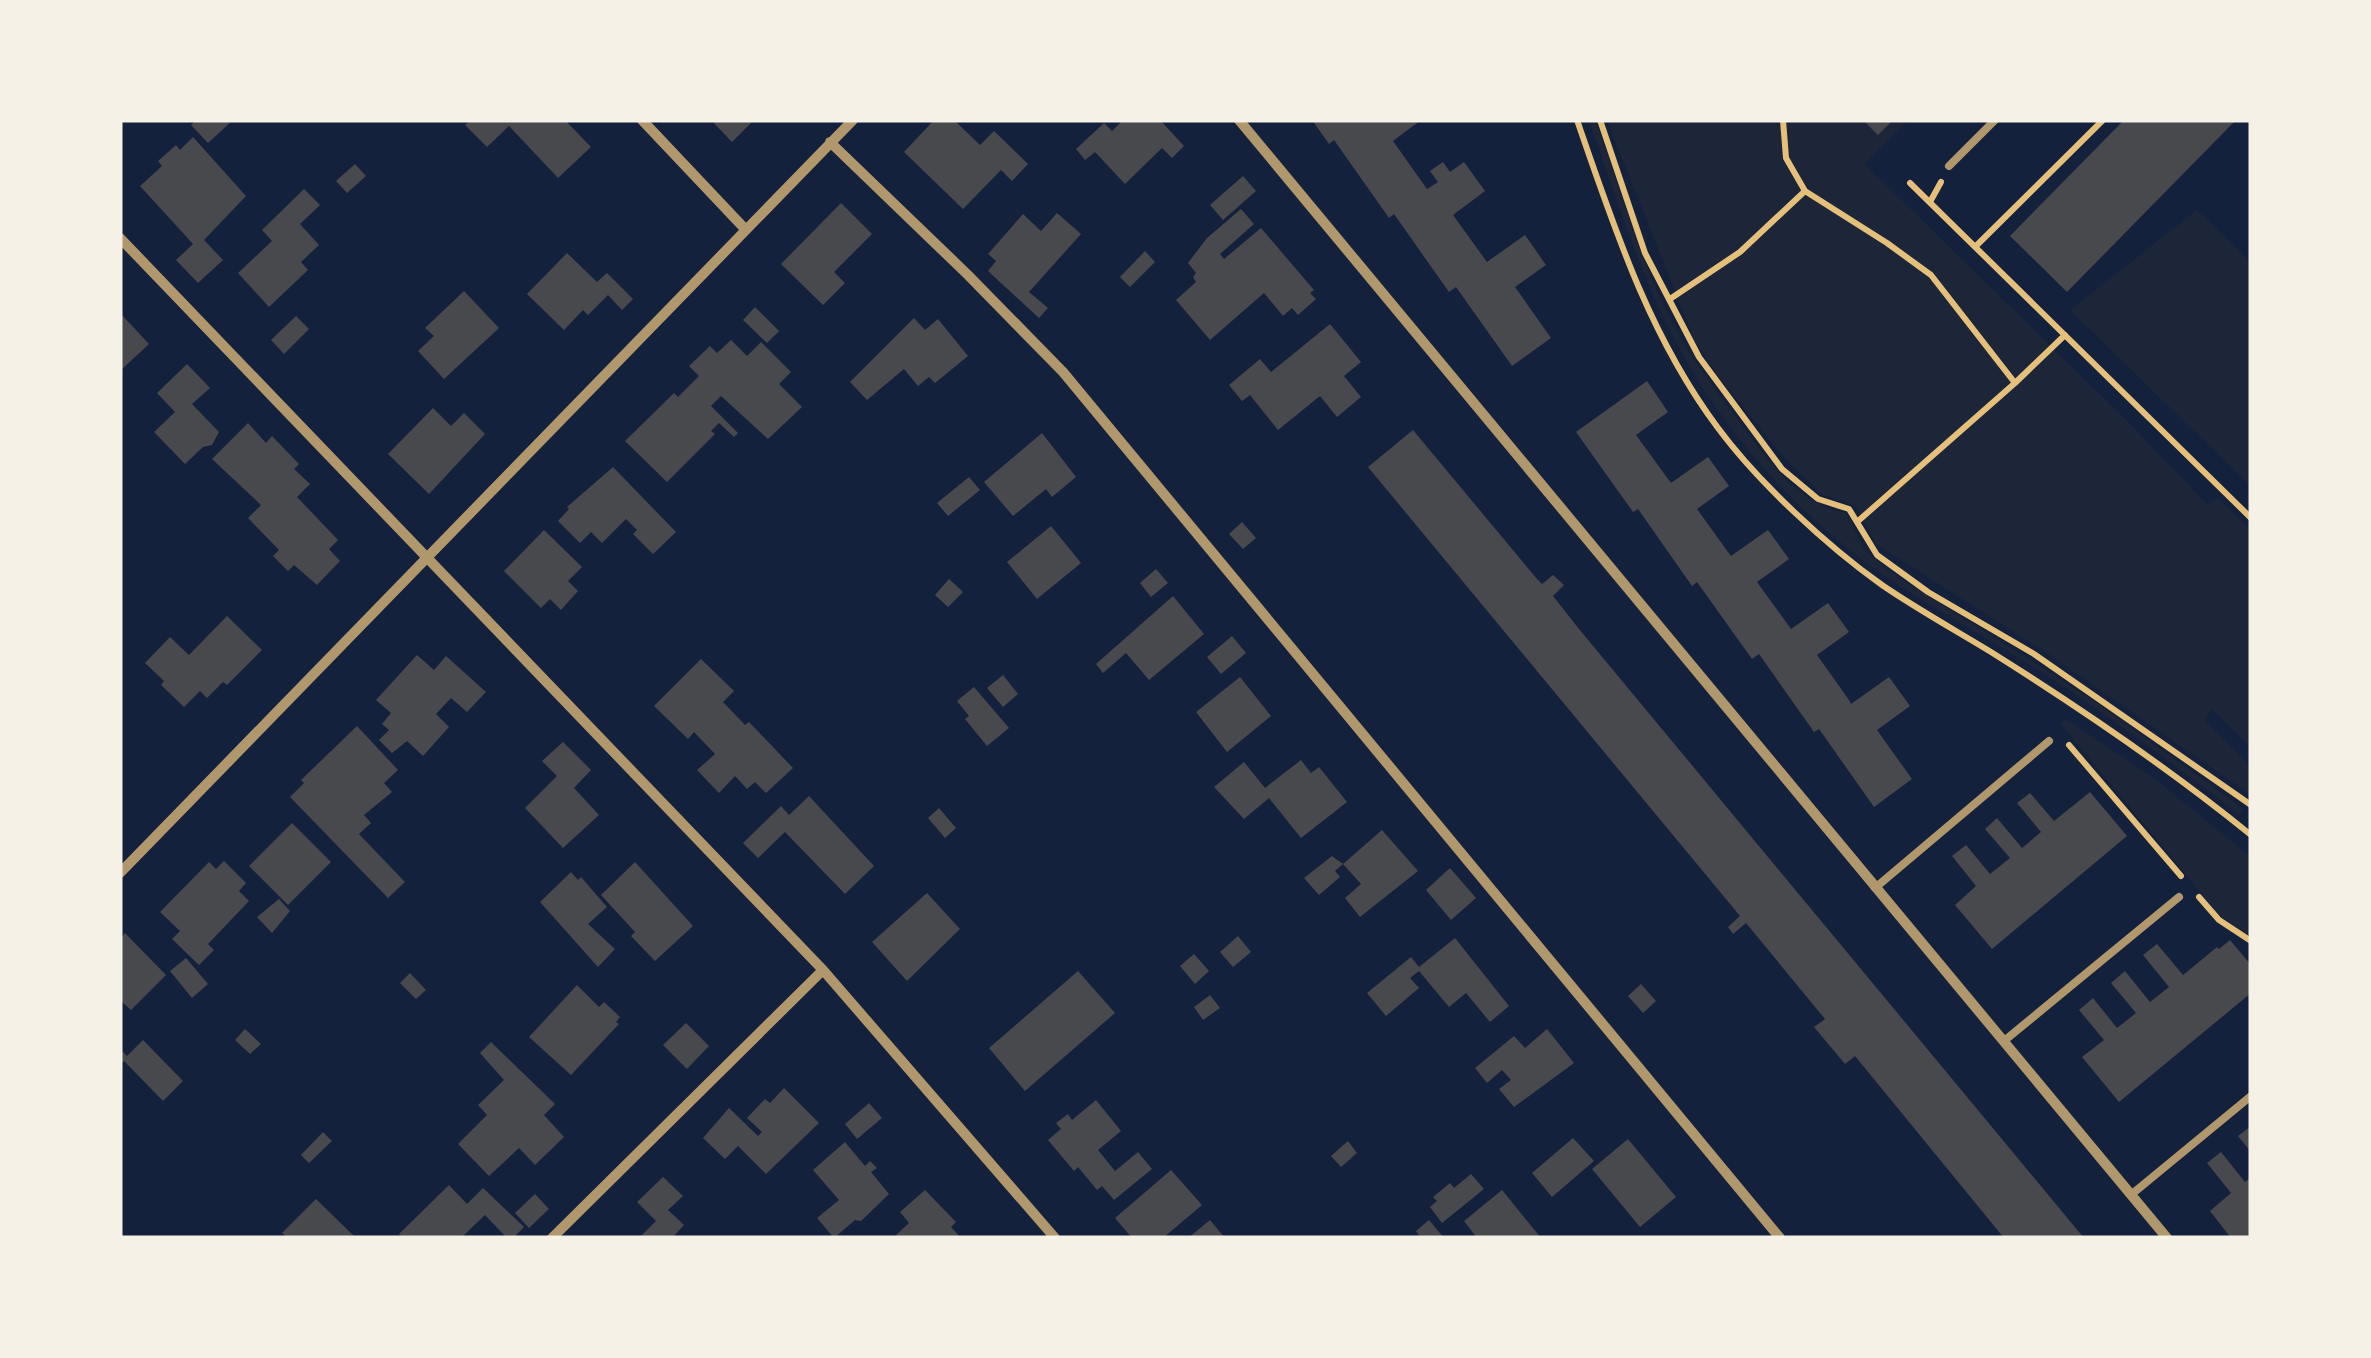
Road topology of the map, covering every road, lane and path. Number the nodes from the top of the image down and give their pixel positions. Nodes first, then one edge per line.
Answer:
1 (642, 120) edge
2 (852, 120) edge
3 (1239, 120) edge
4 (1577, 120) edge
5 (1600, 120) edge
6 (1783, 120) edge
7 (1995, 120) edge
8 (2104, 120) edge
9 (830, 142) junction
10 (1949, 166) dead end
11 (1910, 183) dead end
12 (1805, 192) junction
13 (746, 230) junction
14 (120, 238) edge
15 (1976, 247) junction
16 (1670, 299) junction
17 (2065, 335) junction
18 (2015, 383) junction
19 (2251, 518) edge
20 (1857, 522) junction
21 (429, 557) junction
22 (2073, 708) junction
23 (2063, 717) dead end
24 (2049, 741) dead end
25 (2066, 741) dead end
26 (2251, 805) edge
27 (2251, 836) edge
28 (120, 873) edge
29 (1875, 888) junction
30 (2179, 897) dead end
31 (2251, 941) edge
32 (822, 970) junction
33 (2004, 1041) junction
34 (2251, 1096) edge
35 (2132, 1194) junction
36 (552, 1238) edge
37 (1055, 1238) edge
38 (1780, 1238) edge
39 (2167, 1238) edge

1 - 13 street
2 - 9 street
3 - 29 street
4 - 22 path
5 - 16 path
6 - 12 path
7 - 10 lane
8 - 15 path
9 - 13 street
9 - 38 street
11 - 15 path
12 - 16 path
12 - 18 path
13 - 21 street
14 - 21 street
15 - 17 path
16 - 20 path
17 - 18 path
17 - 19 path
18 - 20 path
20 - 26 path
21 - 28 street
21 - 32 street
22 - 23 path
22 - 27 path
24 - 29 lane
25 - 31 path
29 - 33 street
30 - 33 lane
32 - 36 street
32 - 37 street
33 - 35 street
34 - 35 lane
35 - 39 street

